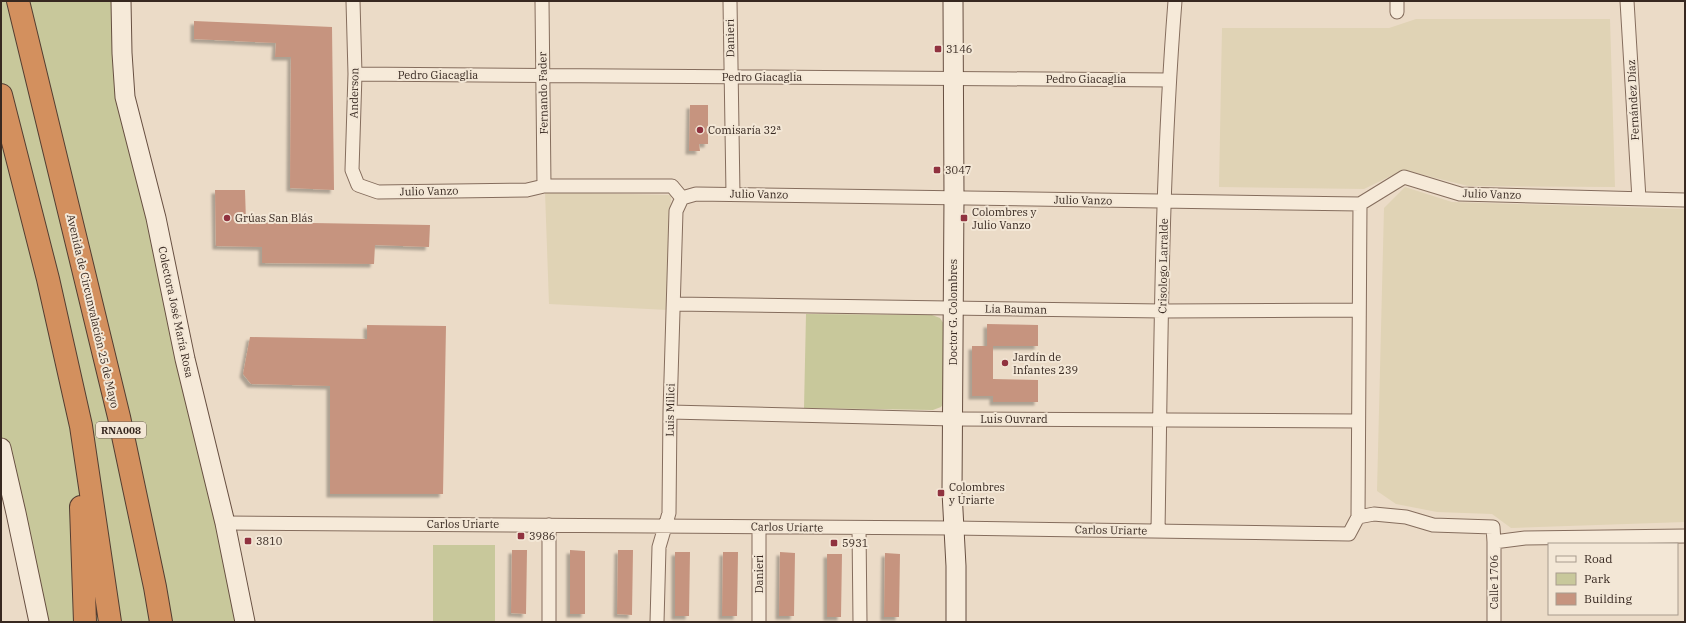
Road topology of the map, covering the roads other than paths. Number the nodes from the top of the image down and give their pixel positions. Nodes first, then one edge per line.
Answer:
1 (18, 1) edge
2 (121, 1) edge
3 (353, 1) edge
4 (542, 1) edge
5 (730, 1) edge
6 (953, 1) edge
7 (1175, 1) edge
8 (1627, 1) edge
9 (355, 74) junction
10 (542, 76) junction
11 (731, 77) junction
12 (953, 78) junction
13 (1168, 80) junction
14 (1, 95) edge
15 (358, 185) joint
16 (544, 186) junction
17 (733, 194) junction
18 (682, 198) junction
19 (954, 198) junction
20 (1639, 199) junction
21 (1685, 200) edge
22 (1164, 201) junction
23 (1360, 204) junction
24 (674, 304) junction
25 (953, 308) junction
26 (1359, 310) junction
27 (1162, 311) junction
28 (670, 412) junction
29 (953, 419) junction
30 (1160, 420) junction
31 (1358, 421) junction
32 (81, 426) junction
33 (1, 448) edge
34 (1358, 517) junction
35 (225, 523) junction
36 (549, 525) junction
37 (665, 527) junction
38 (759, 527) junction
39 (859, 528) junction
40 (953, 528) junction
41 (1158, 531) junction
42 (1685, 536) edge
43 (1494, 542) junction
44 (155, 587) junction
45 (38, 622) edge
46 (85, 622) edge
47 (110, 622) edge
48 (161, 622) edge
49 (174, 622) edge
50 (245, 622) edge
51 (549, 622) edge
52 (657, 622) edge
53 (758, 622) edge
54 (860, 622) edge
55 (956, 622) edge
56 (1494, 622) edge

1 - 44 highway, Avenida de Circunvalación 25 de Mayo / RNA008
2 - 35 main road, Colectora José María Rosa
3 - 9 street, Anderson
4 - 10 street, Fernando Fader
5 - 11 street, Danieri
6 - 12 main road, Doctor G. Colombres
7 - 13 street, Crisologo Larralde
8 - 20 street, Fernández Díaz
9 - 10 street, Pedro Giacaglia
9 - 15 street, Anderson
10 - 11 street, Pedro Giacaglia
10 - 16 street, Fernando Fader
11 - 12 street, Pedro Giacaglia
11 - 17 street, Danieri
12 - 13 street, Pedro Giacaglia
12 - 19 main road, Doctor G. Colombres
13 - 22 street, Crisologo Larralde
14 - 32 highway, RNA008
15 - 16 street, Julio Vanzo
16 - 18 street, Julio Vanzo
17 - 18 street, Julio Vanzo
17 - 19 street, Julio Vanzo
18 - 24 street, Luis Milici
19 - 22 street, Julio Vanzo
19 - 25 main road, Doctor G. Colombres
20 - 21 street, Julio Vanzo
20 - 23 street, Julio Vanzo
22 - 23 street, Julio Vanzo
22 - 27 street, Crisologo Larralde
23 - 26 street
24 - 25 street, Lia Bauman
24 - 28 street, Luis Milici
25 - 27 street, Lia Bauman
25 - 29 main road, Doctor G. Colombres
26 - 27 street, Lia Bauman
26 - 31 street
27 - 30 street, Crisologo Larralde
28 - 29 street, Luis Ouvrard
28 - 37 street, Luis Milici
29 - 30 street, Luis Ouvrard
29 - 40 main road, Doctor G. Colombres
30 - 31 street, Luis Ouvrard
30 - 41 street, Crisologo Larralde
31 - 34 street
32 - 46 highway, RNA008
32 - 47 highway, RNA008
33 - 45 main road
34 - 41 street, Carlos Uriarte
34 - 43 street
35 - 36 street, Carlos Uriarte
35 - 50 main road, Colectora José María Rosa
36 - 37 street, Carlos Uriarte
36 - 51 street
37 - 38 street, Carlos Uriarte
37 - 52 street, Luis Milici
38 - 39 street, Carlos Uriarte
38 - 53 street, Danieri
39 - 40 street, Carlos Uriarte
39 - 54 street
40 - 41 street, Carlos Uriarte
40 - 55 main road, Doctor G. Colombres
42 - 43 street
43 - 56 street, Calle 1706
44 - 48 highway, Avenida de Circunvalación 25 de Mayo / RNA008
44 - 49 highway

